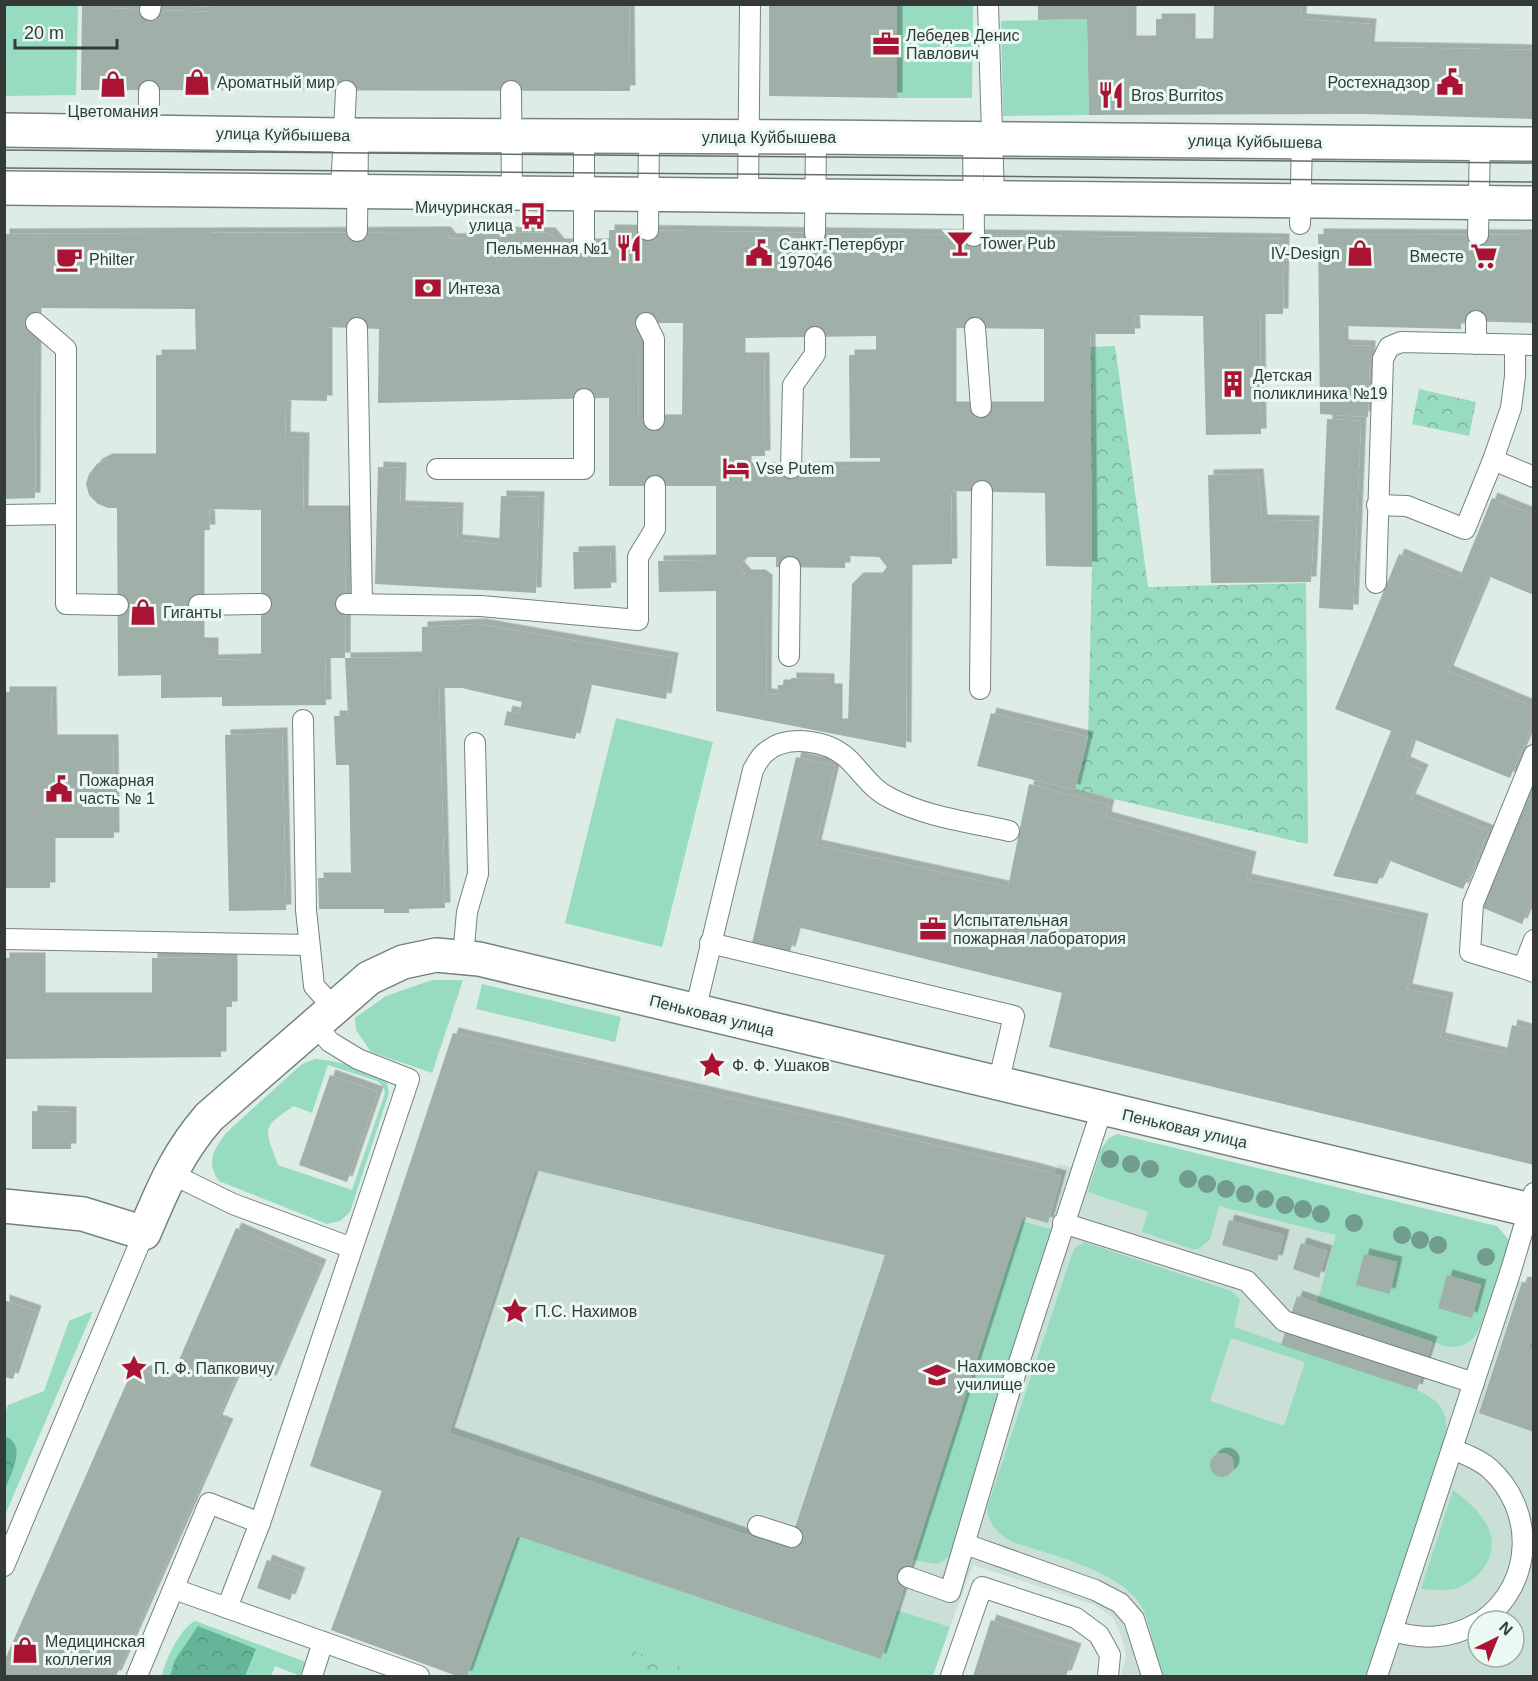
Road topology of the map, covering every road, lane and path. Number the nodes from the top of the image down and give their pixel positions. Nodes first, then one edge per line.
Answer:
1 (750, 4) edge
2 (988, 4) edge
3 (149, 91) dead end
4 (346, 91) dead end
5 (512, 91) dead end
6 (4, 130) edge
7 (149, 132) junction
8 (351, 135) junction
9 (512, 135) junction
10 (584, 136) junction
11 (650, 136) junction
12 (748, 137) junction
13 (816, 137) junction
14 (982, 139) junction
15 (1302, 142) junction
16 (1480, 143) junction
17 (1533, 144) edge
18 (4, 188) edge
19 (350, 191) junction
20 (512, 193) junction
21 (584, 194) junction
22 (649, 194) junction
23 (748, 195) junction
24 (815, 196) junction
25 (984, 197) junction
26 (1479, 202) junction
27 (1533, 203) edge
28 (1300, 212) junction
29 (648, 230) dead end
30 (357, 231) dead end
31 (815, 233) dead end
32 (1478, 235) dead end
33 (974, 236) dead end
34 (584, 244) dead end
35 (1476, 321) dead end
36 (36, 323) dead end
37 (646, 323) dead end
38 (357, 328) dead end
39 (975, 328) dead end
40 (815, 337) dead end
41 (1476, 344) junction
42 (1524, 345) edge
43 (584, 399) dead end
44 (981, 407) dead end
45 (654, 420) dead end
46 (1493, 460) junction
47 (791, 468) dead end
48 (436, 469) dead end
49 (1533, 477) edge
50 (655, 486) dead end
51 (982, 491) dead end
52 (1377, 505) junction
53 (66, 514) junction
54 (4, 515) edge
55 (790, 567) dead end
56 (1376, 583) dead end
57 (261, 604) dead end
58 (118, 605) dead end
59 (199, 605) dead end
60 (789, 656) dead end
61 (980, 689) dead end
62 (303, 720) dead end
63 (476, 743) dead end
64 (1533, 755) edge
65 (1009, 831) dead end
66 (4, 939) edge
67 (1533, 940) edge
68 (710, 943) junction
69 (309, 945) junction
70 (463, 957) junction
71 (1528, 970) edge
72 (695, 1011) junction
73 (324, 1016) junction
74 (998, 1084) junction
75 (1102, 1109) junction
76 (170, 1173) junction
77 (1532, 1204) edge
78 (4, 1206) edge
79 (1063, 1223) junction
80 (144, 1233) junction
81 (352, 1248) junction
82 (1474, 1383) junction
83 (1452, 1449) junction
84 (260, 1523) junction
85 (758, 1526) dead end
86 (792, 1538) dead end
87 (965, 1544) junction
88 (4, 1566) edge
89 (908, 1577) dead end
90 (174, 1589) junction
91 (950, 1592) junction
92 (978, 1600) junction
93 (227, 1608) junction
94 (1496, 1609) edge
95 (1466, 1628) edge
96 (1392, 1631) junction
97 (323, 1642) junction
98 (137, 1677) edge
99 (312, 1677) edge
100 (420, 1677) edge
101 (951, 1677) edge
102 (1108, 1677) edge
103 (1152, 1677) edge
104 (1377, 1677) edge

1 - 12 lane
2 - 14 lane
3 - 7 lane
4 - 8 lane
5 - 9 lane
6 - 7 main road, улица Куйбышева
7 - 8 main road, улица Куйбышева
8 - 9 main road, улица Куйбышева
8 - 19 lane
9 - 10 main road, улица Куйбышева
9 - 20 lane
10 - 11 main road, улица Куйбышева
10 - 21 lane
11 - 12 main road, улица Куйбышева
11 - 22 lane
12 - 13 main road, улица Куйбышева
12 - 23 lane
13 - 14 main road, улица Куйбышева
13 - 24 lane
14 - 15 main road, улица Куйбышева
14 - 25 lane
15 - 16 main road, улица Куйбышева
15 - 28 lane
16 - 17 main road, улица Куйбышева
16 - 26 lane
18 - 19 main road
19 - 20 main road
19 - 30 lane
20 - 21 main road
21 - 22 main road
21 - 34 lane
22 - 23 main road
22 - 29 lane
23 - 24 main road
24 - 25 main road
24 - 31 lane
25 - 28 main road
25 - 33 lane
26 - 27 main road
26 - 28 main road
26 - 32 lane
35 - 41 lane
36 - 53 lane
37 - 45 lane
38 - 50 lane
39 - 44 lane
40 - 47 lane
41 - 42 lane
41 - 52 lane
42 - 46 lane
43 - 48 lane
46 - 49 lane
46 - 52 lane
51 - 61 lane
52 - 56 lane
53 - 54 lane
53 - 58 lane
55 - 60 lane
57 - 59 lane
62 - 69 lane
63 - 70 lane
64 - 71 lane
65 - 68 lane
66 - 69 lane
67 - 71 lane
68 - 72 lane
68 - 74 lane
69 - 73 lane
70 - 72 main road, Пеньковая улица
70 - 73 main road, Пеньковая улица
72 - 74 main road, Пеньковая улица
73 - 76 main road, Пеньковая улица
73 - 81 lane
74 - 75 main road, Пеньковая улица
75 - 77 main road, Пеньковая улица
75 - 79 lane
76 - 80 main road, Пеньковая улица
76 - 81 lane
77 - 82 lane
78 - 80 main road
79 - 82 lane
79 - 87 lane
80 - 88 lane
81 - 84 lane
82 - 83 lane
83 - 94 lane
83 - 96 lane
84 - 90 lane
84 - 93 lane
85 - 86 lane
87 - 91 lane
87 - 103 lane
89 - 91 lane
90 - 93 lane
90 - 98 lane
91 - 92 lane
92 - 101 lane
92 - 102 lane
93 - 97 lane
95 - 96 lane
96 - 104 lane
97 - 99 lane
97 - 100 lane

